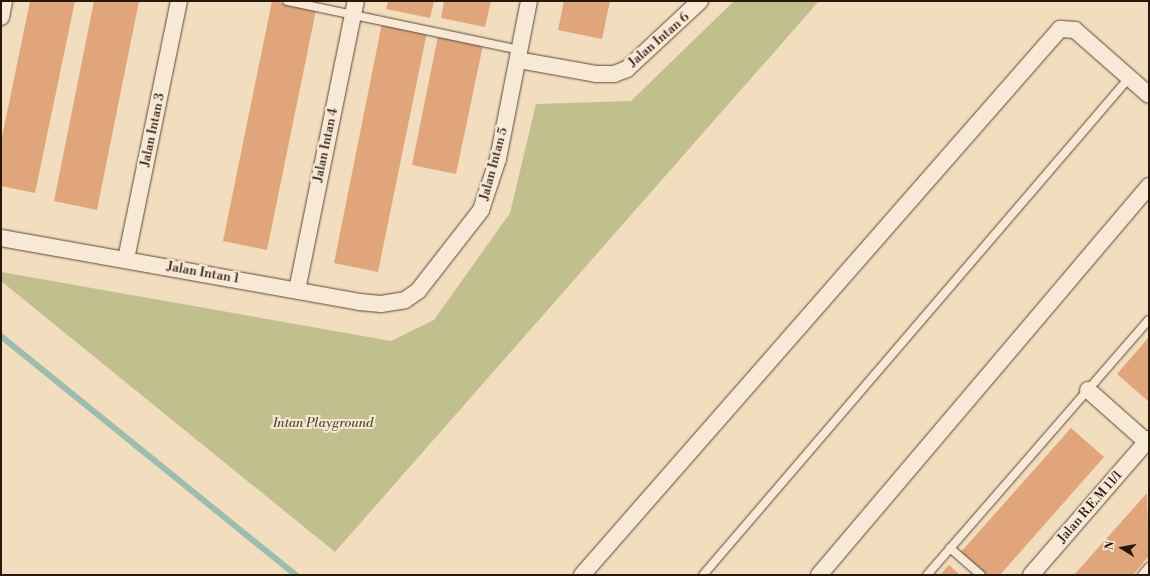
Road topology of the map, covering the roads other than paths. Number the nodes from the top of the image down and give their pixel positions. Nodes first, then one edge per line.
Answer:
1 (4, 1) edge
2 (179, 1) edge
3 (287, 1) edge
4 (529, 1) edge
5 (700, 1) edge
6 (354, 8) edge
7 (1, 17) edge
8 (519, 55) junction
9 (1129, 78) junction
10 (1149, 95) edge
11 (1149, 186) edge
12 (1, 238) edge
13 (126, 260) junction
14 (297, 290) junction
15 (404, 300) joint
16 (1149, 320) edge
17 (1088, 390) junction
18 (1148, 441) edge
19 (950, 548) junction
20 (1149, 567) edge
21 (582, 575) edge
22 (703, 575) edge
23 (819, 575) edge
24 (927, 575) edge
25 (981, 575) edge
26 (1031, 575) edge
27 (1142, 575) edge

1 - 7 street
2 - 13 street, Jalan Intan 3
3 - 6 lane
4 - 8 street, Jalan Intan 5
5 - 8 street, Jalan Intan 6
6 - 8 lane
6 - 14 street, Jalan Intan 4
8 - 15 street, Jalan Intan 5
9 - 10 street
9 - 21 street
9 - 22 lane
11 - 23 street
12 - 13 street, Jalan Intan 1
13 - 14 street, Jalan Intan 1
14 - 15 street, Jalan Intan 1
16 - 17 lane
17 - 18 street
17 - 19 lane
18 - 26 street, Jalan R.E.M 11/1
19 - 24 lane
19 - 25 lane
20 - 27 lane

